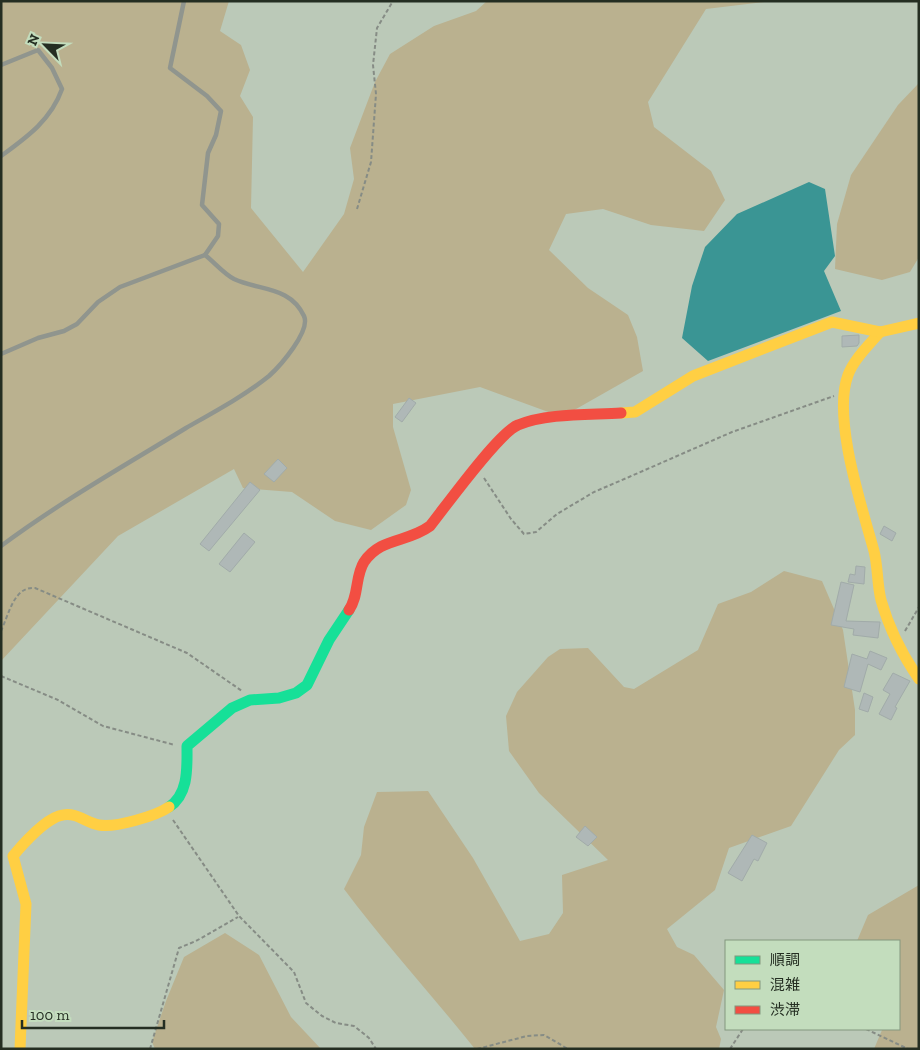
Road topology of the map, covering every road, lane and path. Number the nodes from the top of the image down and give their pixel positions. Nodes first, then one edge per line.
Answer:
1 (184, 1) edge
2 (393, 1) edge
3 (1, 65) edge
4 (1, 156) edge
5 (357, 209) dead end
6 (205, 255) junction
7 (919, 323) edge
8 (880, 332) junction
9 (1, 354) edge
10 (846, 392) junction
11 (478, 468) junction
12 (1, 546) edge
13 (919, 607) edge
14 (1, 631) edge
15 (898, 643) junction
16 (1, 676) edge
17 (919, 679) edge
18 (250, 700) junction
19 (187, 746) junction
20 (167, 811) junction
21 (239, 916) junction
22 (743, 1030) edge
23 (868, 1030) edge
24 (20, 1049) edge
25 (150, 1049) edge
26 (376, 1049) edge
27 (477, 1049) edge
28 (568, 1049) edge
29 (730, 1049) edge
30 (908, 1049) edge

1 - 6 lane
2 - 5 path
3 - 4 lane
6 - 9 lane
6 - 12 lane
7 - 8 street
8 - 10 street
8 - 11 street
10 - 11 path
10 - 15 street
11 - 18 street
13 - 15 path
14 - 18 path
15 - 17 street
16 - 19 path
18 - 19 street
19 - 20 street
20 - 21 path
20 - 24 street
21 - 25 path
21 - 26 path
22 - 29 path
23 - 30 path
27 - 28 path

